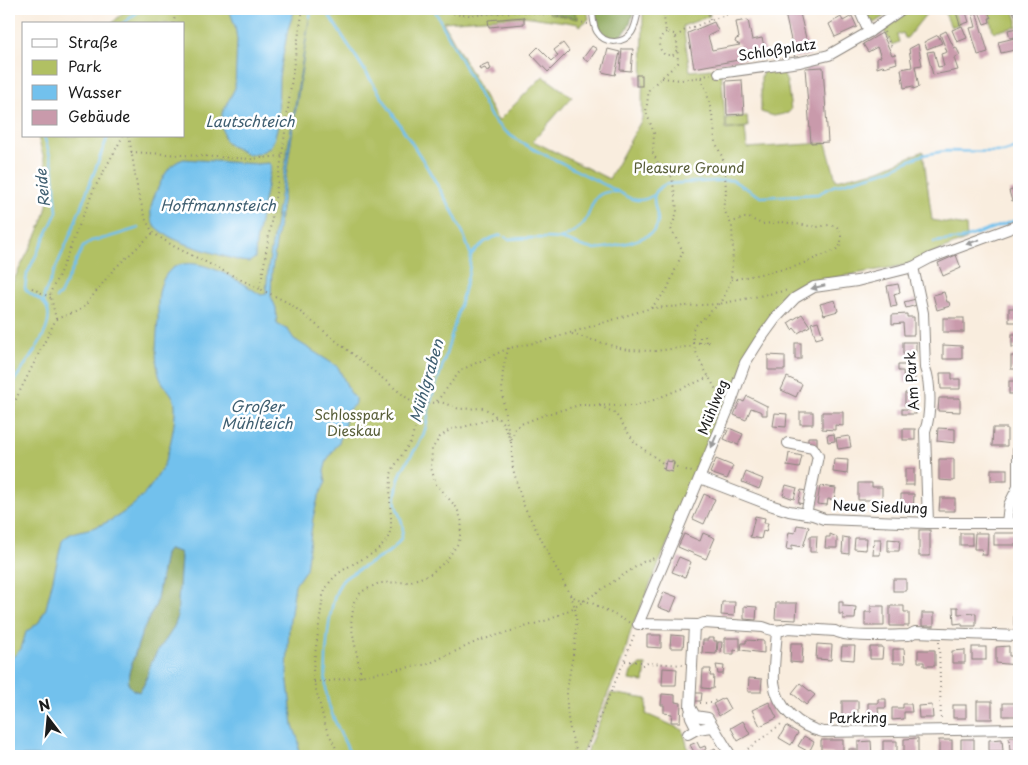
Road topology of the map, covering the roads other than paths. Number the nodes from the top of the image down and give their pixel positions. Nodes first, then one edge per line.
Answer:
1 (592, 9) edge
2 (639, 9) edge
3 (859, 9) edge
4 (902, 9) edge
5 (1015, 9) edge
6 (1019, 16) edge
7 (869, 32) junction
8 (719, 73) dead end
9 (1019, 226) edge
10 (914, 267) junction
11 (1018, 424) dead end
12 (788, 443) dead end
13 (700, 478) junction
14 (806, 514) junction
15 (928, 523) junction
16 (1007, 523) junction
17 (1019, 523) edge
18 (694, 625) junction
19 (776, 631) junction
20 (1019, 636) edge
21 (690, 705) junction
22 (713, 727) junction
23 (697, 729) junction
24 (1019, 729) edge
25 (688, 734) dead end
26 (731, 756) edge

1 - 2 lane
3 - 7 street
4 - 7 street, Schloßplatz
5 - 6 lane
7 - 8 street, Schloßplatz
9 -> 10 street, Mühlweg
10 -> 13 street, Mühlweg
10 - 15 street, Am Park
11 - 16 street
12 - 14 street
13 - 14 street, Neue Siedlung
13 - 18 street, Mühlweg
14 - 15 street, Neue Siedlung
15 - 16 street, Neue Siedlung
16 - 17 street, Neue Siedlung
18 - 19 street
18 - 21 street
19 - 20 street
19 - 24 street, Parkring
21 - 22 street
21 - 23 street
22 - 23 street
22 - 26 street
23 - 25 street

